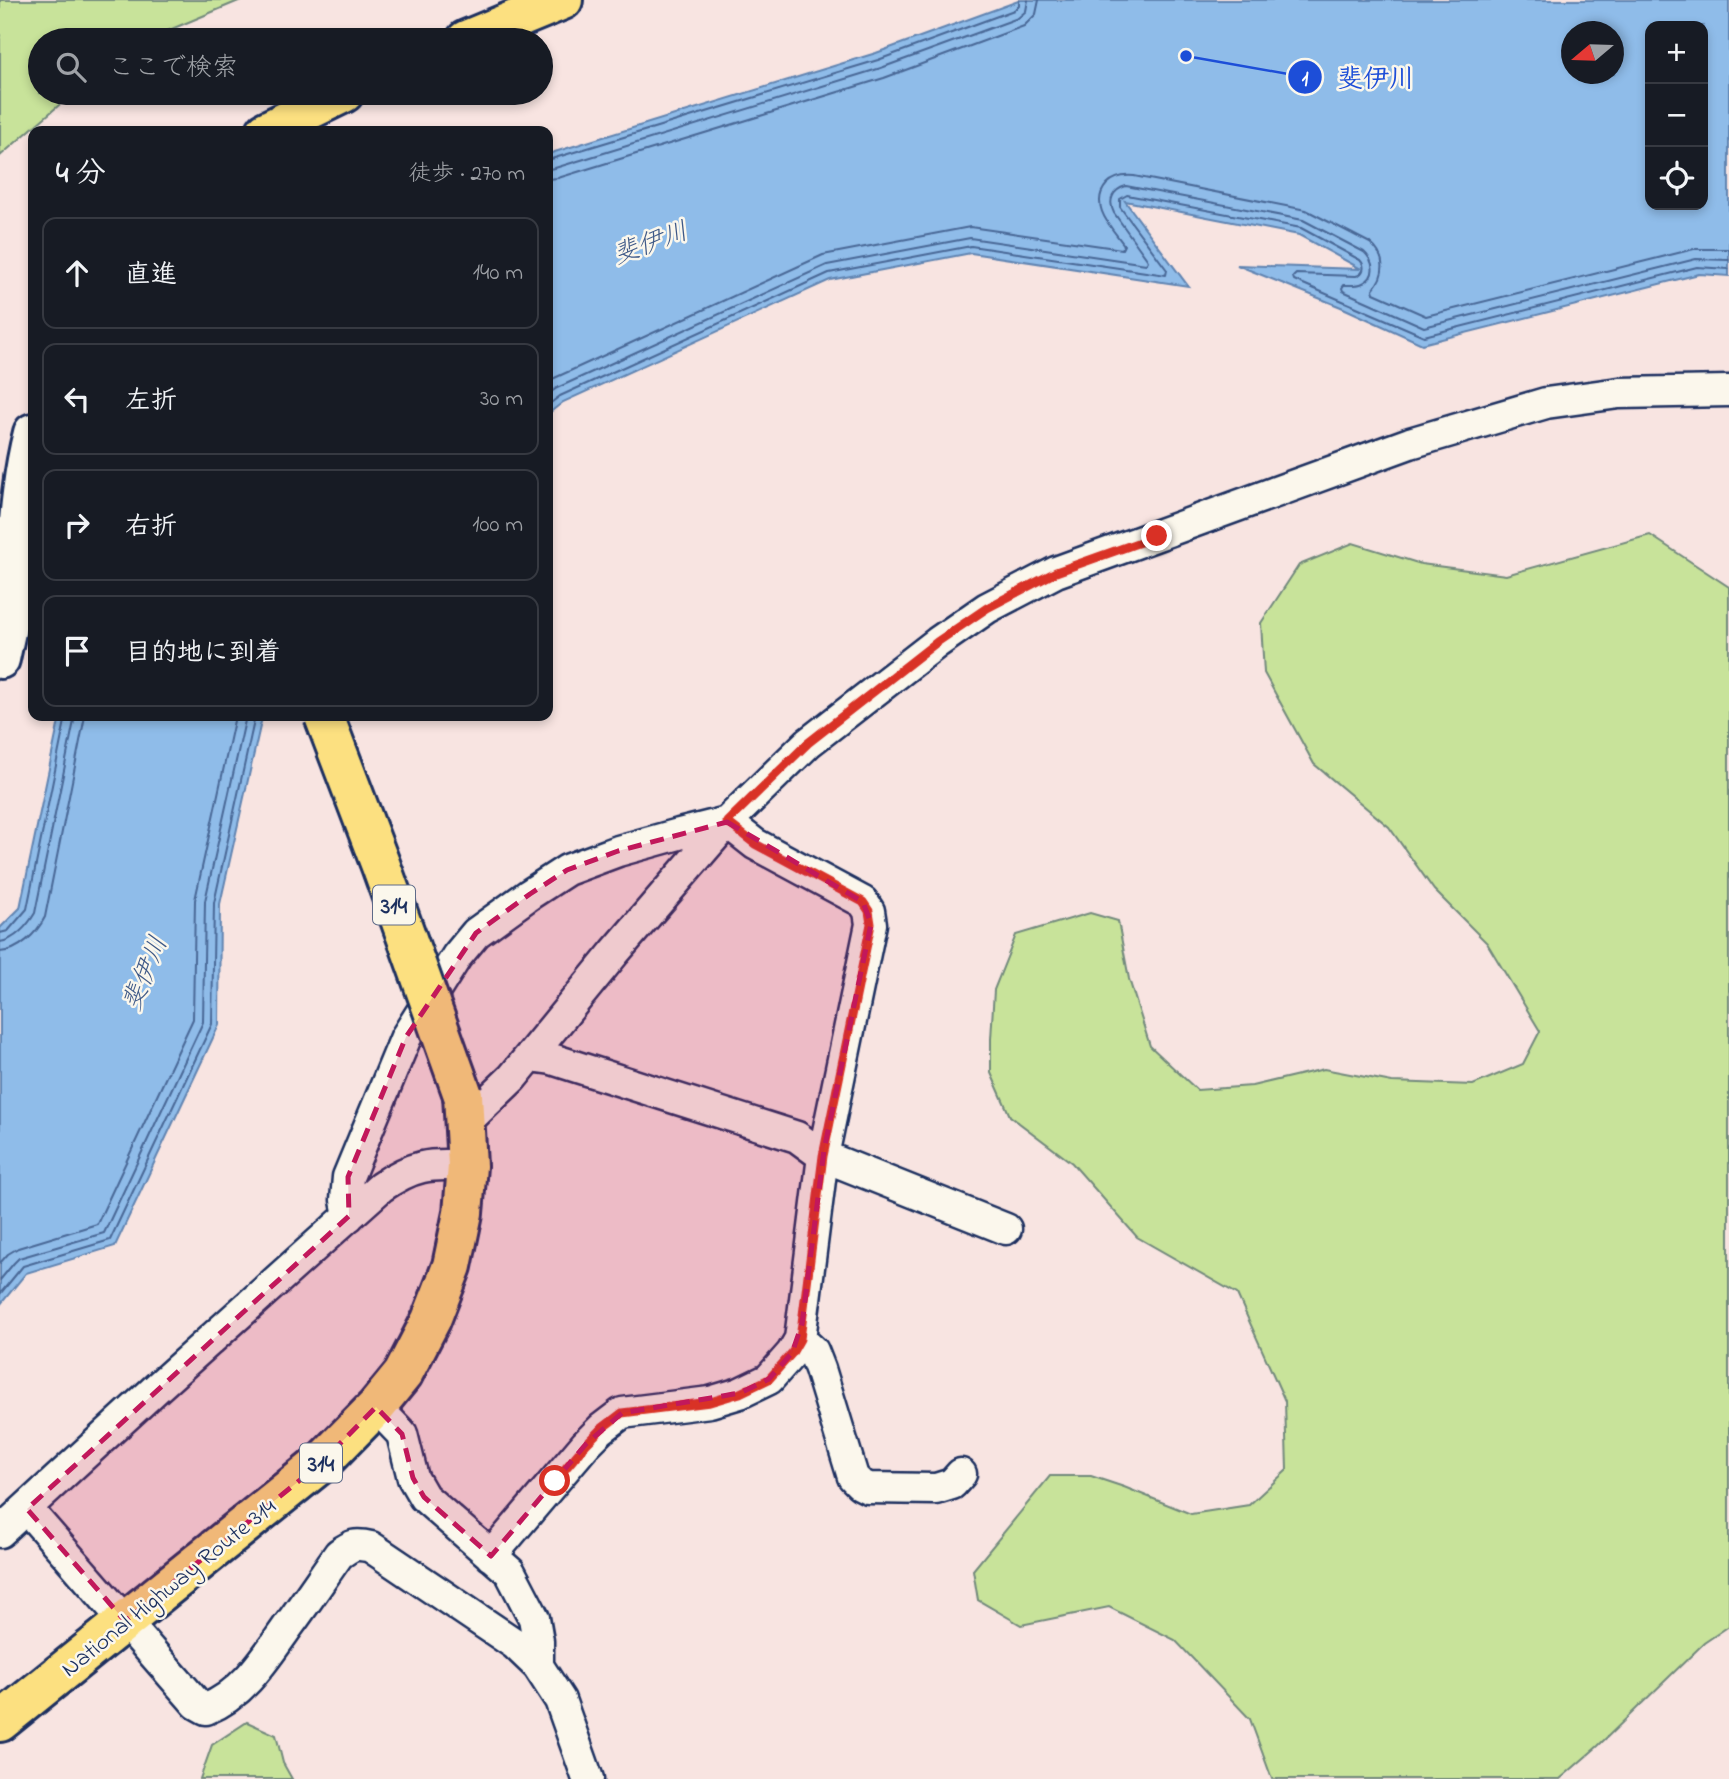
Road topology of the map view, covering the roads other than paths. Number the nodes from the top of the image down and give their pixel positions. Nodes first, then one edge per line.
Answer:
1 (563, 0) edge
2 (495, 28) edge
3 (319, 105) edge
4 (276, 126) edge
5 (1729, 391) edge
6 (28, 452) edge
7 (0, 659) edge
8 (326, 721) edge
9 (727, 822) junction
10 (530, 1056) junction
11 (464, 1109) junction
12 (823, 1156) junction
13 (467, 1166) junction
14 (349, 1216) junction
15 (1006, 1229) dead end
16 (800, 1339) junction
17 (376, 1407) junction
18 (961, 1474) dead end
19 (27, 1509) junction
20 (0, 1532) edge
21 (491, 1556) junction
22 (125, 1621) junction
23 (538, 1666) junction
24 (0, 1722) edge
25 (588, 1779) edge

1 - 2 highway
3 - 4 highway
5 - 9 street
6 - 7 street
8 - 11 highway, National Highway Route 314 / 314, bridge
9 - 10 street
9 - 12 street
9 - 14 street
10 - 11 street
10 - 12 street
11 - 13 highway, National Highway Route 314 / 314
12 - 15 street
12 - 16 street
13 - 14 street
13 - 17 highway, National Highway Route 314 / 314
14 - 19 street
16 - 18 street
16 - 21 street
17 - 21 street
17 - 22 highway, National Highway Route 314 / 314
19 - 20 street
19 - 22 street
21 - 23 street
22 - 23 street
22 - 24 highway, National Highway Route 314 / 314
23 - 25 street

